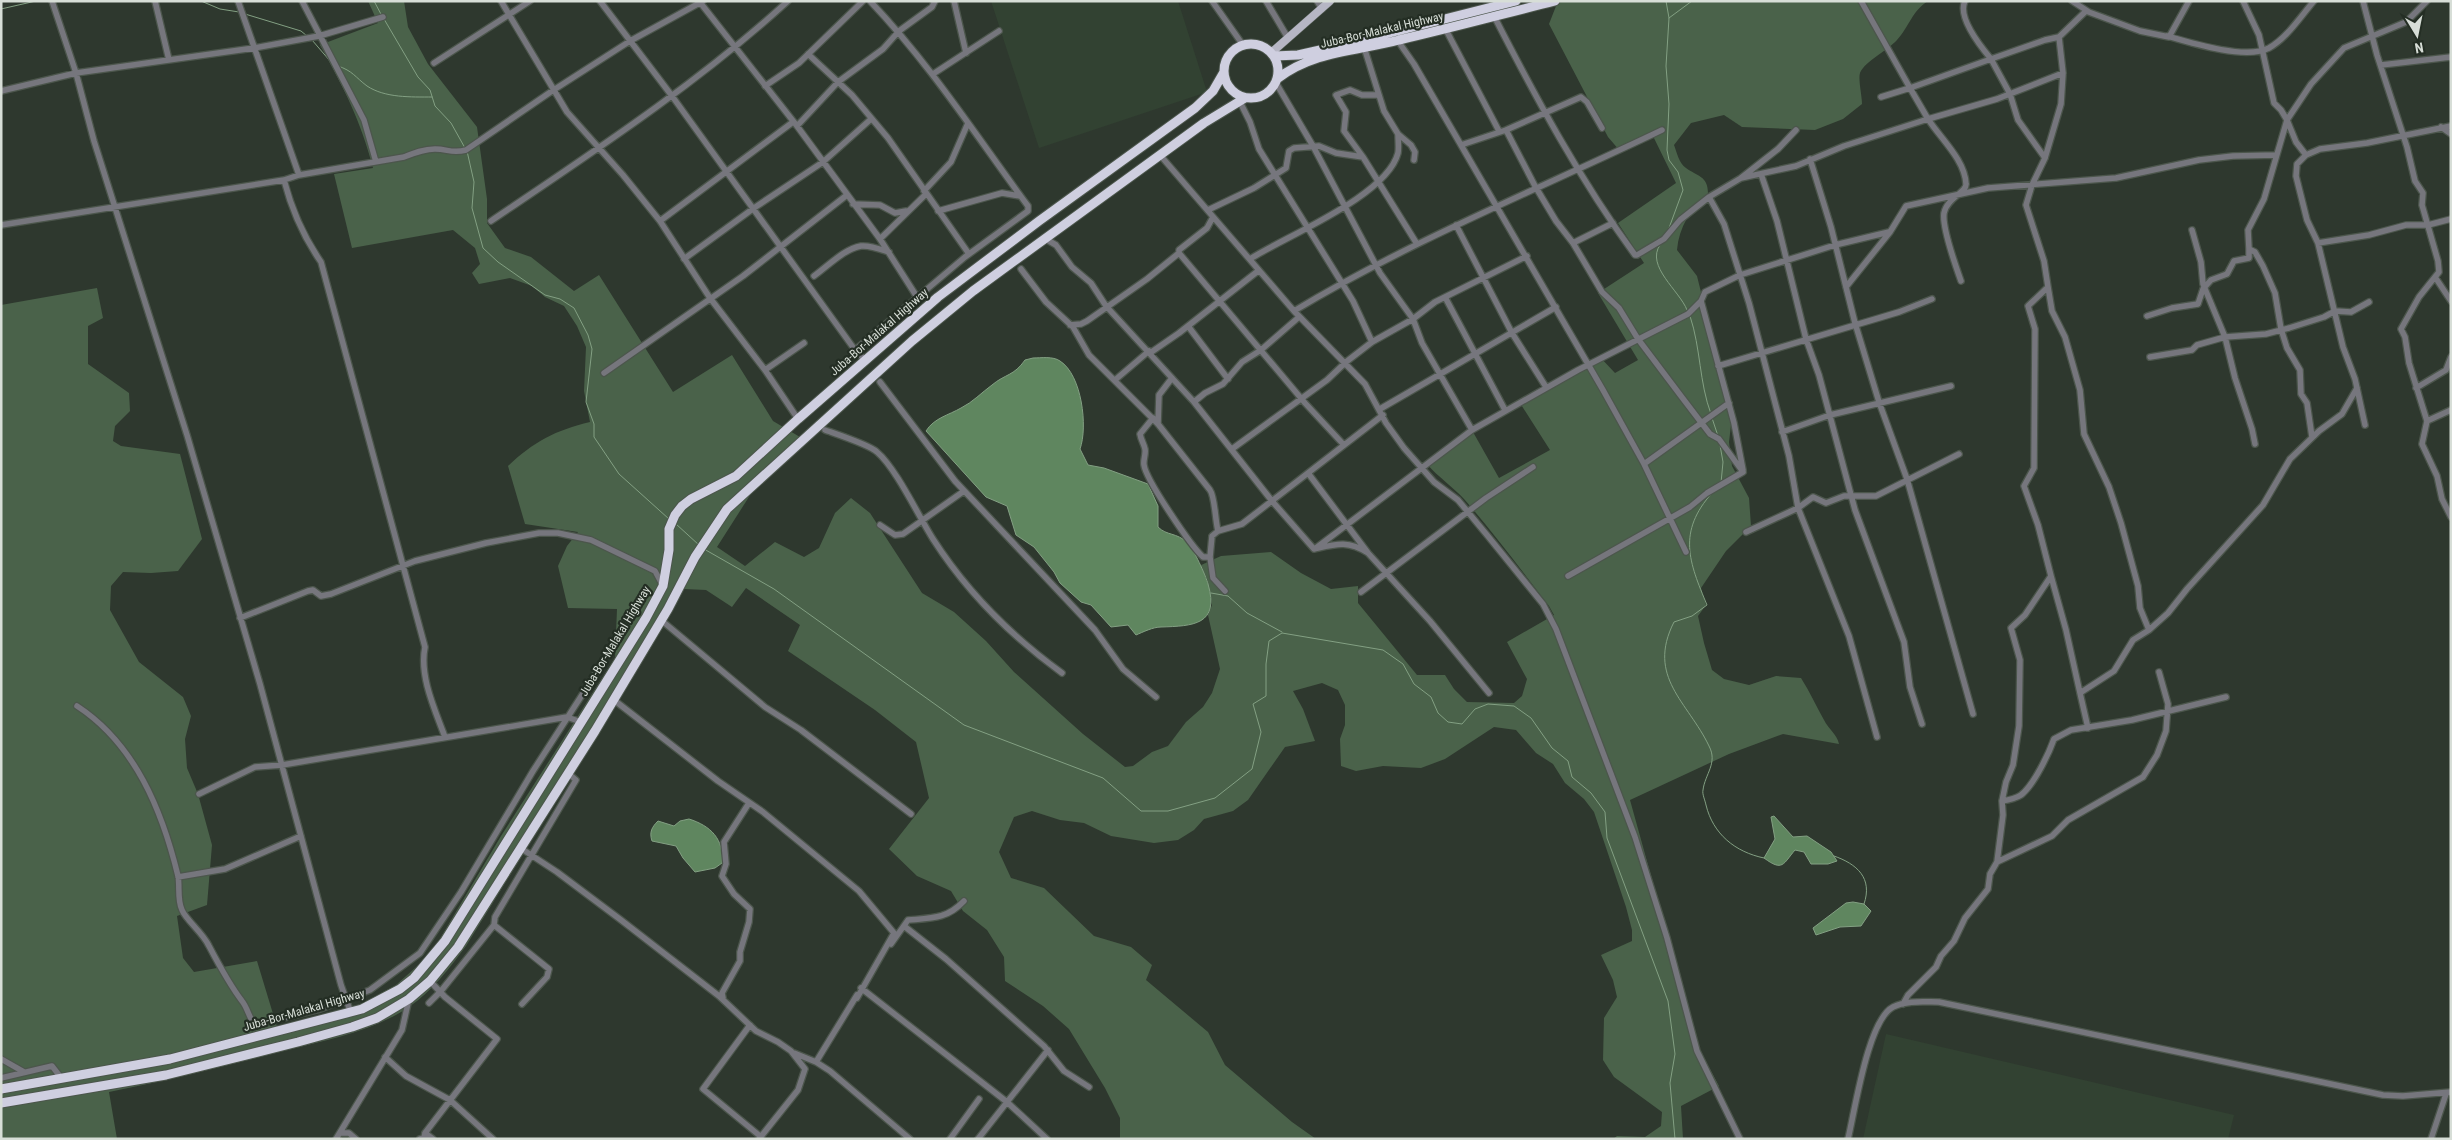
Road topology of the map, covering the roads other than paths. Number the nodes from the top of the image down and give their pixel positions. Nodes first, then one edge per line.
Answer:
1 (52, 1) edge
2 (155, 1) edge
3 (238, 1) edge
4 (302, 1) edge
5 (501, 1) edge
6 (530, 1) edge
7 (600, 1) edge
8 (788, 1) edge
9 (863, 1) edge
10 (870, 1) edge
11 (935, 1) edge
12 (954, 1) edge
13 (1212, 1) edge
14 (1266, 1) edge
15 (1317, 1) edge
16 (1330, 1) edge
17 (1516, 1) edge
18 (1555, 1) edge
19 (1861, 1) edge
20 (1965, 1) edge
21 (2072, 1) edge
22 (2189, 1) edge
23 (2243, 1) edge
24 (2314, 1) edge
25 (2363, 1) edge
26 (2427, 1) edge
27 (701, 2) edge
28 (1322, 9) junction
29 (510, 14) junction
30 (1494, 16) junction
31 (383, 17) dead end
32 (1445, 28) junction
33 (999, 30) dead end
34 (899, 31) junction
35 (319, 36) junction
36 (2372, 36) junction
37 (2059, 37) junction
38 (2169, 37) junction
39 (1288, 38) junction
40 (630, 41) junction
41 (1398, 41) junction
42 (1243, 45) junction
43 (1364, 47) junction
44 (254, 48) junction
45 (735, 48) junction
46 (2264, 50) junction
47 (966, 53) junction
48 (808, 54) junction
49 (1273, 55) junction
50 (2451, 57) edge
51 (1991, 59) junction
52 (169, 60) junction
53 (434, 63) dead end
54 (2381, 65) junction
55 (1224, 72) junction
56 (2063, 73) junction
57 (76, 74) junction
58 (932, 74) junction
59 (1276, 81) junction
60 (838, 82) junction
61 (765, 86) junction
62 (1910, 88) junction
63 (1, 91) edge
64 (552, 91) junction
65 (2010, 94) junction
66 (1378, 95) junction
67 (672, 96) junction
68 (1881, 97) dead end
69 (1242, 99) junction
70 (1546, 113) junction
71 (871, 119) junction
72 (1928, 119) junction
73 (2287, 120) junction
74 (968, 123) junction
75 (795, 124) junction
76 (2451, 126) edge
77 (2441, 127) junction
78 (1602, 128) dead end
79 (1503, 130) junction
80 (1662, 130) dead end
81 (1796, 130) dead end
82 (1398, 134) junction
83 (2451, 134) edge
84 (2402, 135) junction
85 (1461, 144) junction
86 (1313, 146) junction
87 (598, 149) junction
88 (2276, 155) junction
89 (2306, 155) junction
90 (1160, 156) junction
91 (1363, 157) junction
92 (2045, 158) junction
93 (1414, 160) dead end
94 (1810, 160) junction
95 (376, 162) junction
96 (823, 162) junction
97 (1576, 169) junction
98 (727, 171) junction
99 (1277, 174) junction
100 (1761, 174) junction
101 (299, 175) junction
102 (1740, 178) junction
103 (284, 180) junction
104 (1377, 182) junction
105 (2032, 185) junction
106 (1536, 188) junction
107 (925, 192) junction
108 (847, 195) junction
109 (1020, 196) junction
110 (1952, 197) junction
111 (1709, 198) junction
112 (853, 204) junction
113 (1496, 206) junction
114 (1343, 207) junction
115 (116, 208) junction
116 (754, 208) junction
117 (910, 210) junction
118 (1208, 210) junction
119 (938, 211) junction
120 (1213, 217) junction
121 (2451, 220) edge
122 (491, 221) dead end
123 (660, 221) junction
124 (1613, 223) junction
125 (1, 225) edge
126 (1456, 225) junction
127 (2428, 225) junction
128 (1308, 228) junction
129 (2192, 230) dead end
130 (1890, 232) junction
131 (1044, 238) junction
132 (880, 239) junction
133 (1573, 243) junction
134 (2318, 243) junction
135 (1417, 244) junction
136 (1835, 245) junction
137 (782, 247) junction
138 (2250, 250) junction
139 (888, 252) junction
140 (1179, 253) junction
141 (969, 254) junction
142 (1527, 256) junction
143 (684, 259) junction
144 (1250, 259) junction
145 (1787, 260) junction
146 (1375, 264) junction
147 (1021, 269) dead end
148 (1258, 271) junction
149 (1740, 275) junction
150 (814, 276) dead end
151 (1484, 276) junction
152 (2435, 277) junction
153 (1961, 281) dead end
154 (1342, 282) junction
155 (1846, 287) junction
156 (2048, 287) junction
157 (2205, 287) junction
158 (917, 297) junction
159 (710, 298) junction
160 (1445, 298) junction
161 (1932, 299) dead end
162 (2451, 300) edge
163 (1220, 301) junction
164 (1700, 301) junction
165 (2369, 302) dead end
166 (1106, 306) junction
167 (1556, 307) junction
168 (1294, 311) junction
169 (2335, 311) junction
170 (2147, 316) dead end
171 (1299, 317) junction
172 (1413, 319) junction
173 (1856, 323) junction
174 (1070, 324) junction
175 (1188, 326) junction
176 (2280, 329) junction
177 (1512, 333) junction
178 (2226, 337) junction
179 (1806, 339) junction
180 (1638, 340) junction
181 (1372, 342) junction
182 (804, 343) dead end
183 (855, 350) junction
184 (1261, 350) junction
185 (1149, 352) junction
186 (1475, 353) junction
187 (1763, 353) junction
188 (2150, 357) dead end
189 (2451, 357) edge
190 (865, 360) junction
191 (1346, 362) junction
192 (1588, 365) junction
193 (1718, 366) junction
194 (765, 370) junction
195 (604, 373) dead end
196 (1440, 374) junction
197 (1172, 378) junction
198 (1228, 379) junction
199 (1115, 380) junction
200 (880, 382) dead end
201 (1951, 386) dead end
202 (1546, 387) junction
203 (2357, 388) junction
204 (2416, 388) junction
205 (1302, 398) junction
206 (1194, 402) junction
207 (1879, 402) junction
208 (1728, 403) junction
209 (1380, 409) junction
210 (1505, 410) junction
211 (2451, 410) edge
212 (1383, 415) junction
213 (1830, 415) junction
214 (798, 418) junction
215 (1153, 418) junction
216 (2427, 421) junction
217 (1701, 422) junction
218 (1158, 424) junction
219 (2365, 426) dead end
220 (825, 430) dead end
221 (1472, 430) junction
222 (1782, 432) junction
223 (2312, 437) junction
224 (2255, 444) dead end
225 (1344, 445) junction
226 (1232, 449) junction
227 (1959, 454) dead end
228 (1644, 464) junction
229 (1534, 467) dead end
230 (1421, 468) junction
231 (1743, 472) junction
232 (1308, 473) junction
233 (1907, 479) junction
234 (964, 491) junction
235 (1852, 495) junction
236 (1272, 502) junction
237 (1798, 508) junction
238 (1468, 512) junction
239 (2451, 517) edge
240 (922, 519) junction
241 (1669, 519) junction
242 (1347, 525) junction
243 (880, 526) dead end
244 (1218, 531) junction
245 (1746, 532) dead end
246 (1314, 549) junction
247 (1686, 552) dead end
248 (1368, 553) junction
249 (1210, 557) junction
250 (403, 565) junction
251 (1385, 572) junction
252 (1568, 576) dead end
253 (2051, 576) junction
254 (663, 586) junction
255 (1225, 591) dead end
256 (1361, 592) dead end
257 (240, 618) junction
258 (661, 620) junction
259 (2148, 630) junction
260 (602, 664) dead end
261 (2159, 672) dead end
262 (1062, 673) dead end
263 (1489, 693) dead end
264 (2080, 693) junction
265 (1156, 697) dead end
266 (2226, 697) dead end
267 (614, 700) junction
268 (77, 706) dead end
269 (2167, 711) junction
270 (1973, 714) dead end
271 (568, 717) junction
272 (581, 722) junction
273 (1922, 724) dead end
274 (2088, 728) junction
275 (445, 737) junction
276 (1877, 737) dead end
277 (282, 765) junction
278 (568, 774) junction
279 (199, 794) dead end
280 (2002, 801) junction
281 (750, 802) junction
282 (910, 814) dead end
283 (301, 836) junction
284 (522, 849) junction
285 (533, 856) junction
286 (1997, 862) junction
287 (178, 877) junction
288 (964, 901) dead end
289 (494, 925) junction
290 (904, 926) junction
291 (430, 981) junction
292 (861, 988) junction
293 (723, 998) dead end
294 (857, 998) dead end
295 (409, 999) junction
296 (347, 1000) junction
297 (429, 1003) dead end
298 (522, 1004) dead end
299 (1903, 1004) junction
300 (352, 1012) junction
301 (275, 1020) dead end
302 (254, 1024) dead end
303 (750, 1025) junction
304 (1048, 1050) junction
305 (791, 1051) junction
306 (385, 1057) junction
307 (1, 1059) edge
308 (816, 1062) junction
309 (24, 1072) junction
310 (1, 1078) edge
311 (62, 1079) junction
312 (24, 1085) junction
313 (1089, 1087) dead end
314 (1, 1089) edge
315 (2448, 1093) edge
316 (26, 1099) junction
317 (450, 1100) junction
318 (979, 1100) dead end
319 (1007, 1102) junction
320 (1, 1103) edge
321 (425, 1133) junction
322 (338, 1136) edge
323 (759, 1138) edge
324 (356, 1139) edge
325 (420, 1139) edge
326 (434, 1139) edge
327 (493, 1139) edge
328 (910, 1139) edge
329 (950, 1139) edge
330 (978, 1139) edge
331 (1047, 1139) edge
332 (1740, 1139) edge
333 (1848, 1139) edge
334 (2431, 1139) edge

1 - 57 street
2 - 52 street
3 - 44 street
4 - 35 street
5 - 29 street
6 - 29 street
7 - 40 street
8 - 45 street
9 - 48 street
10 - 34 street
11 - 34 street
12 - 47 street
13 - 42 street
14 - 39 street
15 - 28 street
16 - 28 main road
17 - 49 highway, Juba-Bor-Malakal Highway
18 - 30 highway, Juba-Bor-Malakal Highway
19 - 62 street
20 - 51 street
21 - 38 street
22 - 38 street
23 - 46 street
24 - 46 street
25 - 36 street
26 - 36 street
27 - 40 street
27 - 45 street
28 - 39 main road
29 - 53 street
29 - 64 street
30 - 32 highway, Juba-Bor-Malakal Highway
30 - 70 street
31 - 35 street
32 - 41 highway, Juba-Bor-Malakal Highway
32 - 79 street
33 - 47 street
34 - 58 street
34 - 60 street
35 - 44 street
35 - 95 street
36 - 54 street
36 - 73 street
37 - 38 street
37 - 51 street
37 - 56 street
38 - 46 street
39 - 49 main road
40 - 64 street
40 - 67 street
41 - 43 highway, Juba-Bor-Malakal Highway
41 - 85 street
42 - 49 highway, Juba-Bor-Malakal Highway
42 - 55 highway, Juba-Bor-Malakal Highway
43 - 59 highway, Juba-Bor-Malakal Highway
43 - 66 street
44 - 52 street
44 - 101 street
45 - 61 street
45 - 67 street
46 - 73 street
47 - 58 street
48 - 60 street
48 - 61 street
49 - 59 highway
50 - 54 street
51 - 62 street
51 - 65 street
52 - 57 street
54 - 84 street
55 - 69 highway
55 - 190 highway, Juba-Bor-Malakal Highway
56 - 65 street
56 - 92 street
57 - 63 street
57 - 115 street
58 - 74 street
59 - 69 highway, Juba-Bor-Malakal Highway
59 - 86 street
60 - 71 street
60 - 75 street
61 - 75 street
62 - 68 street
62 - 72 street
64 - 87 street
64 - 95 street
65 - 72 street
65 - 92 street
66 - 82 street
66 - 91 street
67 - 87 street
67 - 98 street
69 - 90 highway, Juba-Bor-Malakal Highway
69 - 99 street
70 - 78 street
70 - 79 street
70 - 97 street
71 - 96 street
71 - 107 street
72 - 94 street
72 - 110 street
73 - 88 street
73 - 89 street
74 - 107 street
74 - 109 street
75 - 96 street
75 - 98 street
76 - 77 street
77 - 83 street
77 - 84 street
79 - 85 street
79 - 106 street
80 - 97 street
81 - 102 street
82 - 93 street
82 - 104 street
84 - 89 street
84 - 127 street
85 - 113 street
86 - 91 street
86 - 99 street
86 - 114 street
87 - 122 street
87 - 123 street
88 - 105 street
88 - 138 street
89 - 134 street
90 - 118 street
90 - 131 highway, Juba-Bor-Malakal Highway
91 - 104 street
92 - 105 street
94 - 100 street
94 - 136 street
95 - 101 street
96 - 108 street
96 - 116 street
97 - 106 street
97 - 124 street
98 - 116 street
98 - 123 street
99 - 118 street
99 - 128 street
100 - 102 street
100 - 145 street
101 - 103 street
102 - 111 street
103 - 115 street
103 - 250 street
104 - 114 street
104 - 135 street
105 - 110 street
105 - 156 street
106 - 113 street
106 - 133 street
107 - 117 street
107 - 119 street
108 - 112 street
108 - 137 street
109 - 119 street
109 - 141 street
110 - 130 street
110 - 153 street
111 - 124 street
111 - 149 street
112 - 117 street
112 - 132 street
113 - 126 street
113 - 142 street
114 - 128 street
114 - 146 street
115 - 125 street
115 - 257 street
116 - 137 street
116 - 143 street
117 - 132 street
118 - 120 street
119 - 141 street
120 - 140 street
120 - 144 street
121 - 127 street
123 - 143 street
124 - 133 street
126 - 135 street
126 - 151 street
127 - 134 street
127 - 152 street
128 - 144 street
128 - 154 street
129 - 157 street
130 - 136 street
130 - 155 street
131 - 166 street
131 - 258 highway, Juba-Bor-Malakal Highway
132 - 139 street
133 - 180 street
134 - 169 street
135 - 146 street
136 - 145 street
136 - 155 street
137 - 159 street
137 - 183 street
138 - 157 street
138 - 176 street
139 - 150 street
139 - 158 street
140 - 163 street
140 - 166 street
141 - 158 street
142 - 151 street
142 - 167 street
143 - 159 street
144 - 148 street
145 - 149 street
145 - 179 street
146 - 154 street
146 - 172 street
147 - 174 street
148 - 163 street
148 - 168 street
149 - 164 street
149 - 187 street
151 - 160 street
151 - 177 street
152 - 162 street
152 - 204 street
154 - 168 street
154 - 181 street
155 - 173 street
156 - 253 street
156 - 259 street
157 - 170 street
157 - 178 street
158 - 183 street
159 - 194 street
159 - 195 street
160 - 172 street
160 - 186 street
161 - 173 street
163 - 175 street
163 - 184 street
164 - 180 street
164 - 193 street
165 - 169 street
166 - 174 street
166 - 185 street
167 - 177 street
167 - 192 street
168 - 171 street
169 - 176 street
169 - 203 street
171 - 184 street
171 - 191 street
172 - 181 street
172 - 196 street
173 - 179 street
173 - 207 street
174 - 199 street
175 - 185 street
175 - 198 street
176 - 178 street
176 - 223 street
177 - 186 street
177 - 202 street
178 - 188 street
178 - 224 street
179 - 187 street
179 - 213 street
180 - 192 street
180 - 217 street
181 - 191 street
182 - 194 street
183 - 190 street
184 - 198 street
184 - 205 street
185 - 197 street
185 - 199 street
186 - 196 street
186 - 210 street
187 - 193 street
187 - 222 street
189 - 204 street
190 - 214 highway, Juba-Bor-Malakal Highway
191 - 205 street
191 - 209 street
192 - 202 street
192 - 228 street
193 - 208 street
194 - 214 street
196 - 209 street
196 - 221 street
197 - 206 street
197 - 218 street
198 - 206 street
199 - 215 street
200 - 234 street
201 - 207 street
202 - 210 street
203 - 219 street
203 - 223 street
204 - 216 street
205 - 225 street
205 - 226 street
206 - 226 street
207 - 213 street
207 - 233 street
208 - 217 street
208 - 231 street
209 - 212 street
210 - 221 street
211 - 216 street
212 - 225 street
212 - 230 street
213 - 222 street
213 - 235 street
214 - 254 highway, Juba-Bor-Malakal Highway
215 - 218 street
215 - 249 street
216 - 239 street
217 - 228 street
217 - 231 street
218 - 244 street
220 - 240 street
221 - 230 street
222 - 237 street
223 - 259 street
225 - 232 street
226 - 236 street
227 - 233 street
228 - 241 street
229 - 238 street
230 - 238 street
230 - 242 street
231 - 241 street
232 - 236 street
232 - 242 street
233 - 235 street
233 - 270 street
234 - 240 street
234 - 265 street
235 - 237 street
235 - 273 street
236 - 244 street
236 - 246 street
237 - 245 street
237 - 276 street
238 - 251 street
238 - 332 street
240 - 243 street
240 - 262 street
241 - 247 street
241 - 252 street
242 - 246 street
242 - 248 street
244 - 249 street
246 - 248 street
248 - 251 street
249 - 255 street
250 - 254 street
250 - 257 street
250 - 275 street
251 - 256 street
251 - 263 street
253 - 264 street
253 - 280 street
254 - 272 highway, Juba-Bor-Malakal Highway
257 - 277 street
258 - 267 highway, Juba-Bor-Malakal Highway
258 - 282 street
259 - 264 street
260 - 271 street
261 - 269 street
264 - 274 street
266 - 269 street
267 - 278 highway, Juba-Bor-Malakal Highway
267 - 281 street
268 - 287 street
269 - 274 street
269 - 286 street
271 - 272 street
271 - 275 street
271 - 296 street
272 - 300 highway, Juba-Bor-Malakal Highway
274 - 280 street
275 - 277 street
277 - 279 street
277 - 283 street
278 - 284 highway, Juba-Bor-Malakal Highway
278 - 285 street
280 - 286 street
281 - 293 street
281 - 294 street
283 - 287 street
283 - 296 street
284 - 285 street
284 - 291 highway, Juba-Bor-Malakal Highway
285 - 289 street
285 - 303 street
286 - 299 street
287 - 302 street
288 - 290 street
289 - 297 street
289 - 298 street
290 - 292 street
290 - 304 street
291 - 295 highway, Juba-Bor-Malakal Highway
291 - 317 street
292 - 308 street
292 - 319 street
295 - 306 street
295 - 316 highway, Juba-Bor-Malakal Highway
296 - 300 street
296 - 301 street
299 - 315 street
299 - 333 street
300 - 311 highway, Juba-Bor-Malakal Highway
303 - 305 street
303 - 323 street
304 - 313 street
304 - 319 street
305 - 308 street
305 - 323 street
306 - 317 street
306 - 322 street
307 - 309 street
308 - 328 street
309 - 310 street
309 - 311 street
311 - 312 highway, Juba-Bor-Malakal Highway
312 - 314 highway, Juba-Bor-Malakal Highway
312 - 316 highway
315 - 334 street
316 - 320 highway, Juba-Bor-Malakal Highway
317 - 321 street
317 - 327 street
318 - 329 street
319 - 330 street
319 - 331 street
321 - 325 street
321 - 326 street
322 - 324 street

